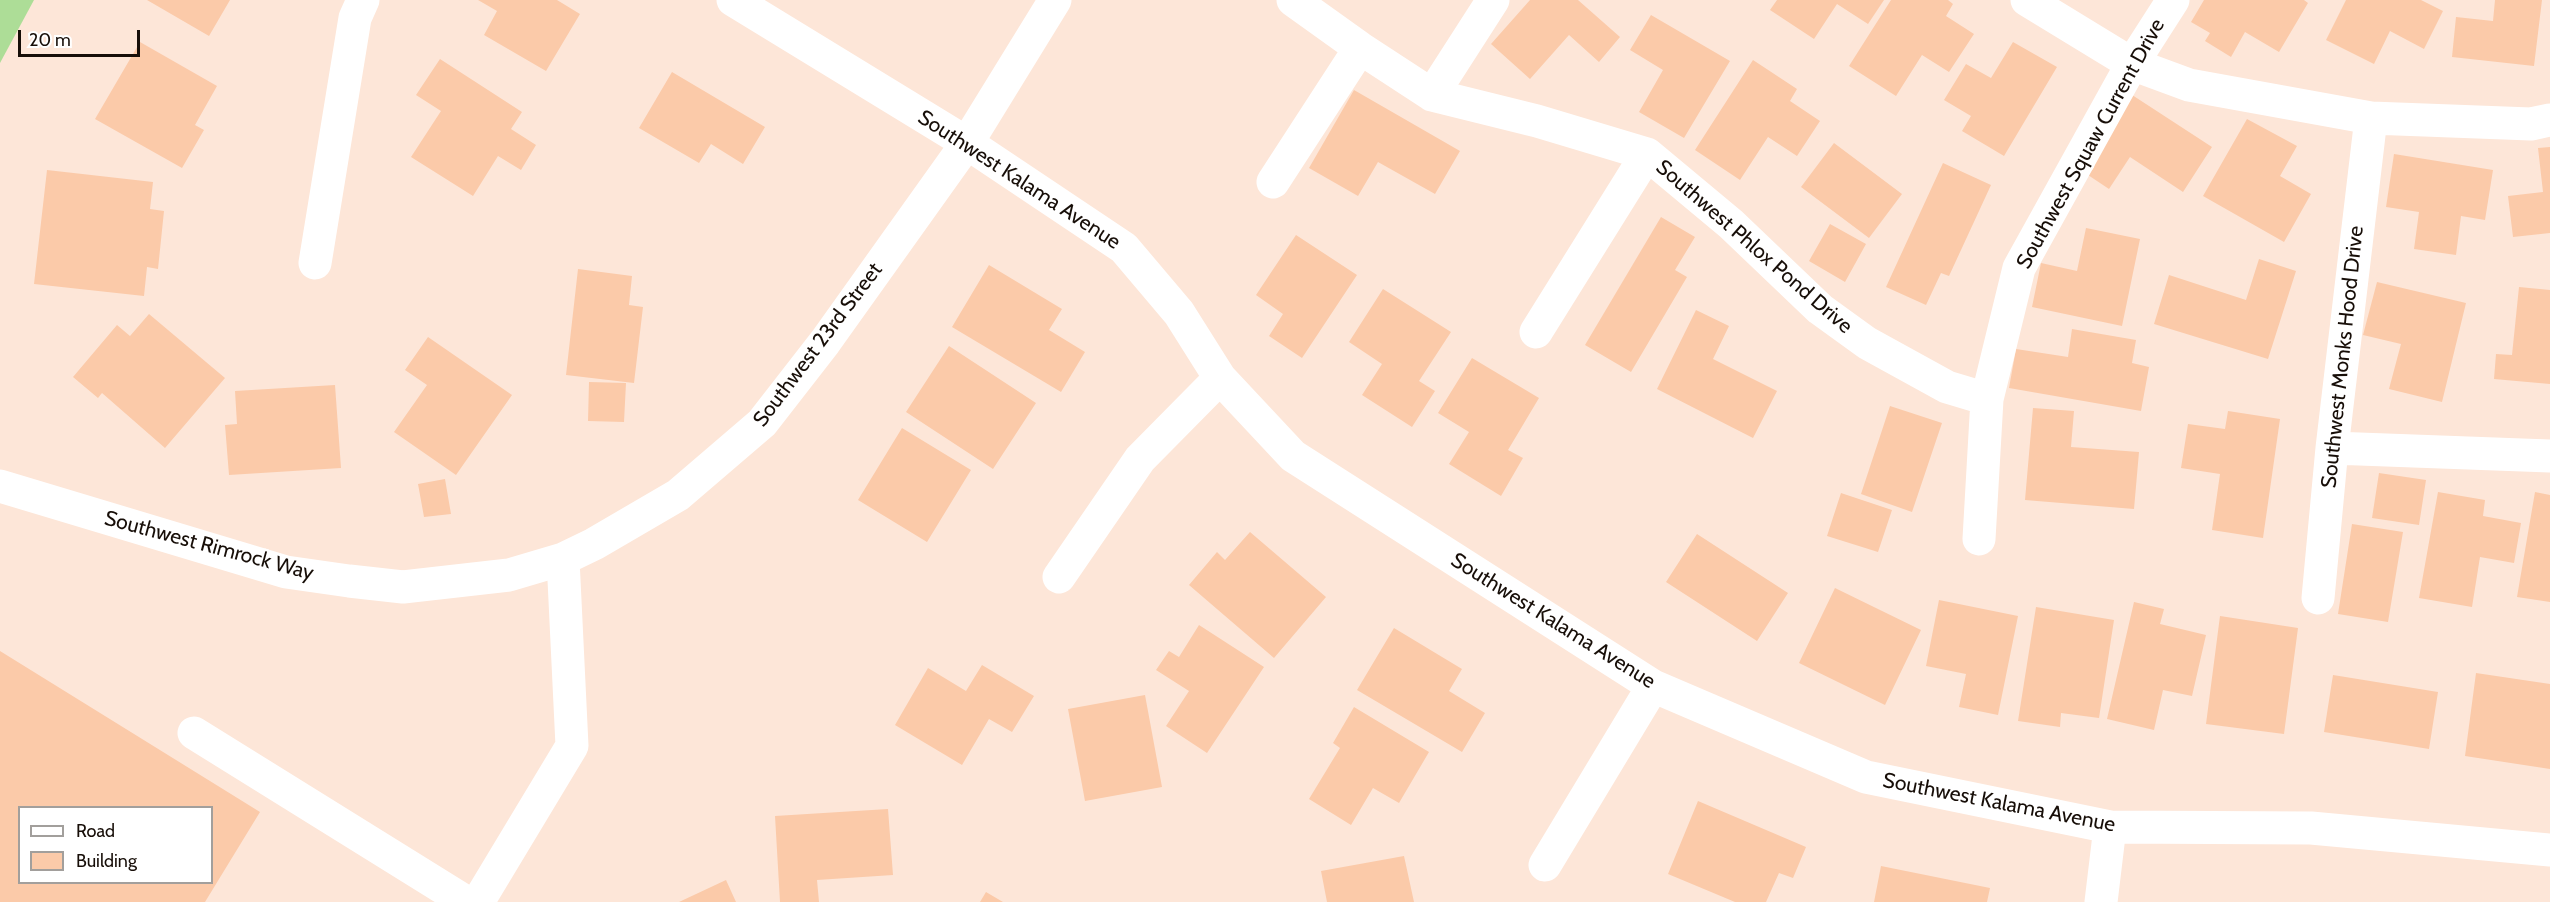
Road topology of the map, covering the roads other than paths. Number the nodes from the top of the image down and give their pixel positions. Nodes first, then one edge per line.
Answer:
1 (363, 0) edge
2 (733, 0) edge
3 (1055, 0) edge
4 (1293, 0) edge
5 (1493, 0) edge
6 (2027, 0) edge
7 (2173, 0) edge
8 (1360, 48) junction
9 (2132, 64) junction
10 (1432, 95) junction
11 (2371, 117) junction
12 (2550, 120) edge
13 (967, 143) junction
14 (1647, 154) junction
15 (1273, 182) dead end
16 (315, 263) dead end
17 (1536, 332) dead end
18 (1220, 378) junction
19 (1986, 399) junction
20 (2332, 448) junction
21 (2550, 456) edge
22 (0, 486) edge
23 (1979, 539) dead end
24 (562, 560) junction
25 (1059, 577) dead end
26 (2318, 598) dead end
27 (1653, 686) junction
28 (194, 733) dead end
29 (2110, 828) junction
30 (2550, 850) edge
31 (1545, 865) dead end
32 (466, 902) edge
33 (478, 902) edge
34 (2101, 902) edge

1 - 16 street
2 - 13 street, Southwest Kalama Avenue
3 - 13 street, Southwest 23rd Street
4 - 8 street, Southwest Phlox Pond Drive
5 - 10 street
6 - 9 street
7 - 9 street, Southwest Squaw Current Drive
8 - 10 street, Southwest Phlox Pond Drive
8 - 15 street
9 - 11 street
9 - 19 street, Southwest Squaw Current Drive
10 - 14 street, Southwest Phlox Pond Drive
11 - 12 street
11 - 20 street, Southwest Monks Hood Drive
13 - 18 street, Southwest Kalama Avenue
13 - 24 street, Southwest 23rd Street
14 - 17 street
14 - 19 street, Southwest Phlox Pond Drive
18 - 25 street
18 - 27 street, Southwest Kalama Avenue
19 - 23 street, Southwest Squaw Current Drive
20 - 21 street
20 - 26 street, Southwest Monks Hood Drive
22 - 24 street, Southwest Rimrock Way
24 - 33 street
27 - 29 street, Southwest Kalama Avenue
27 - 31 street
28 - 32 street
29 - 30 street, Southwest Kalama Avenue
29 - 34 street

